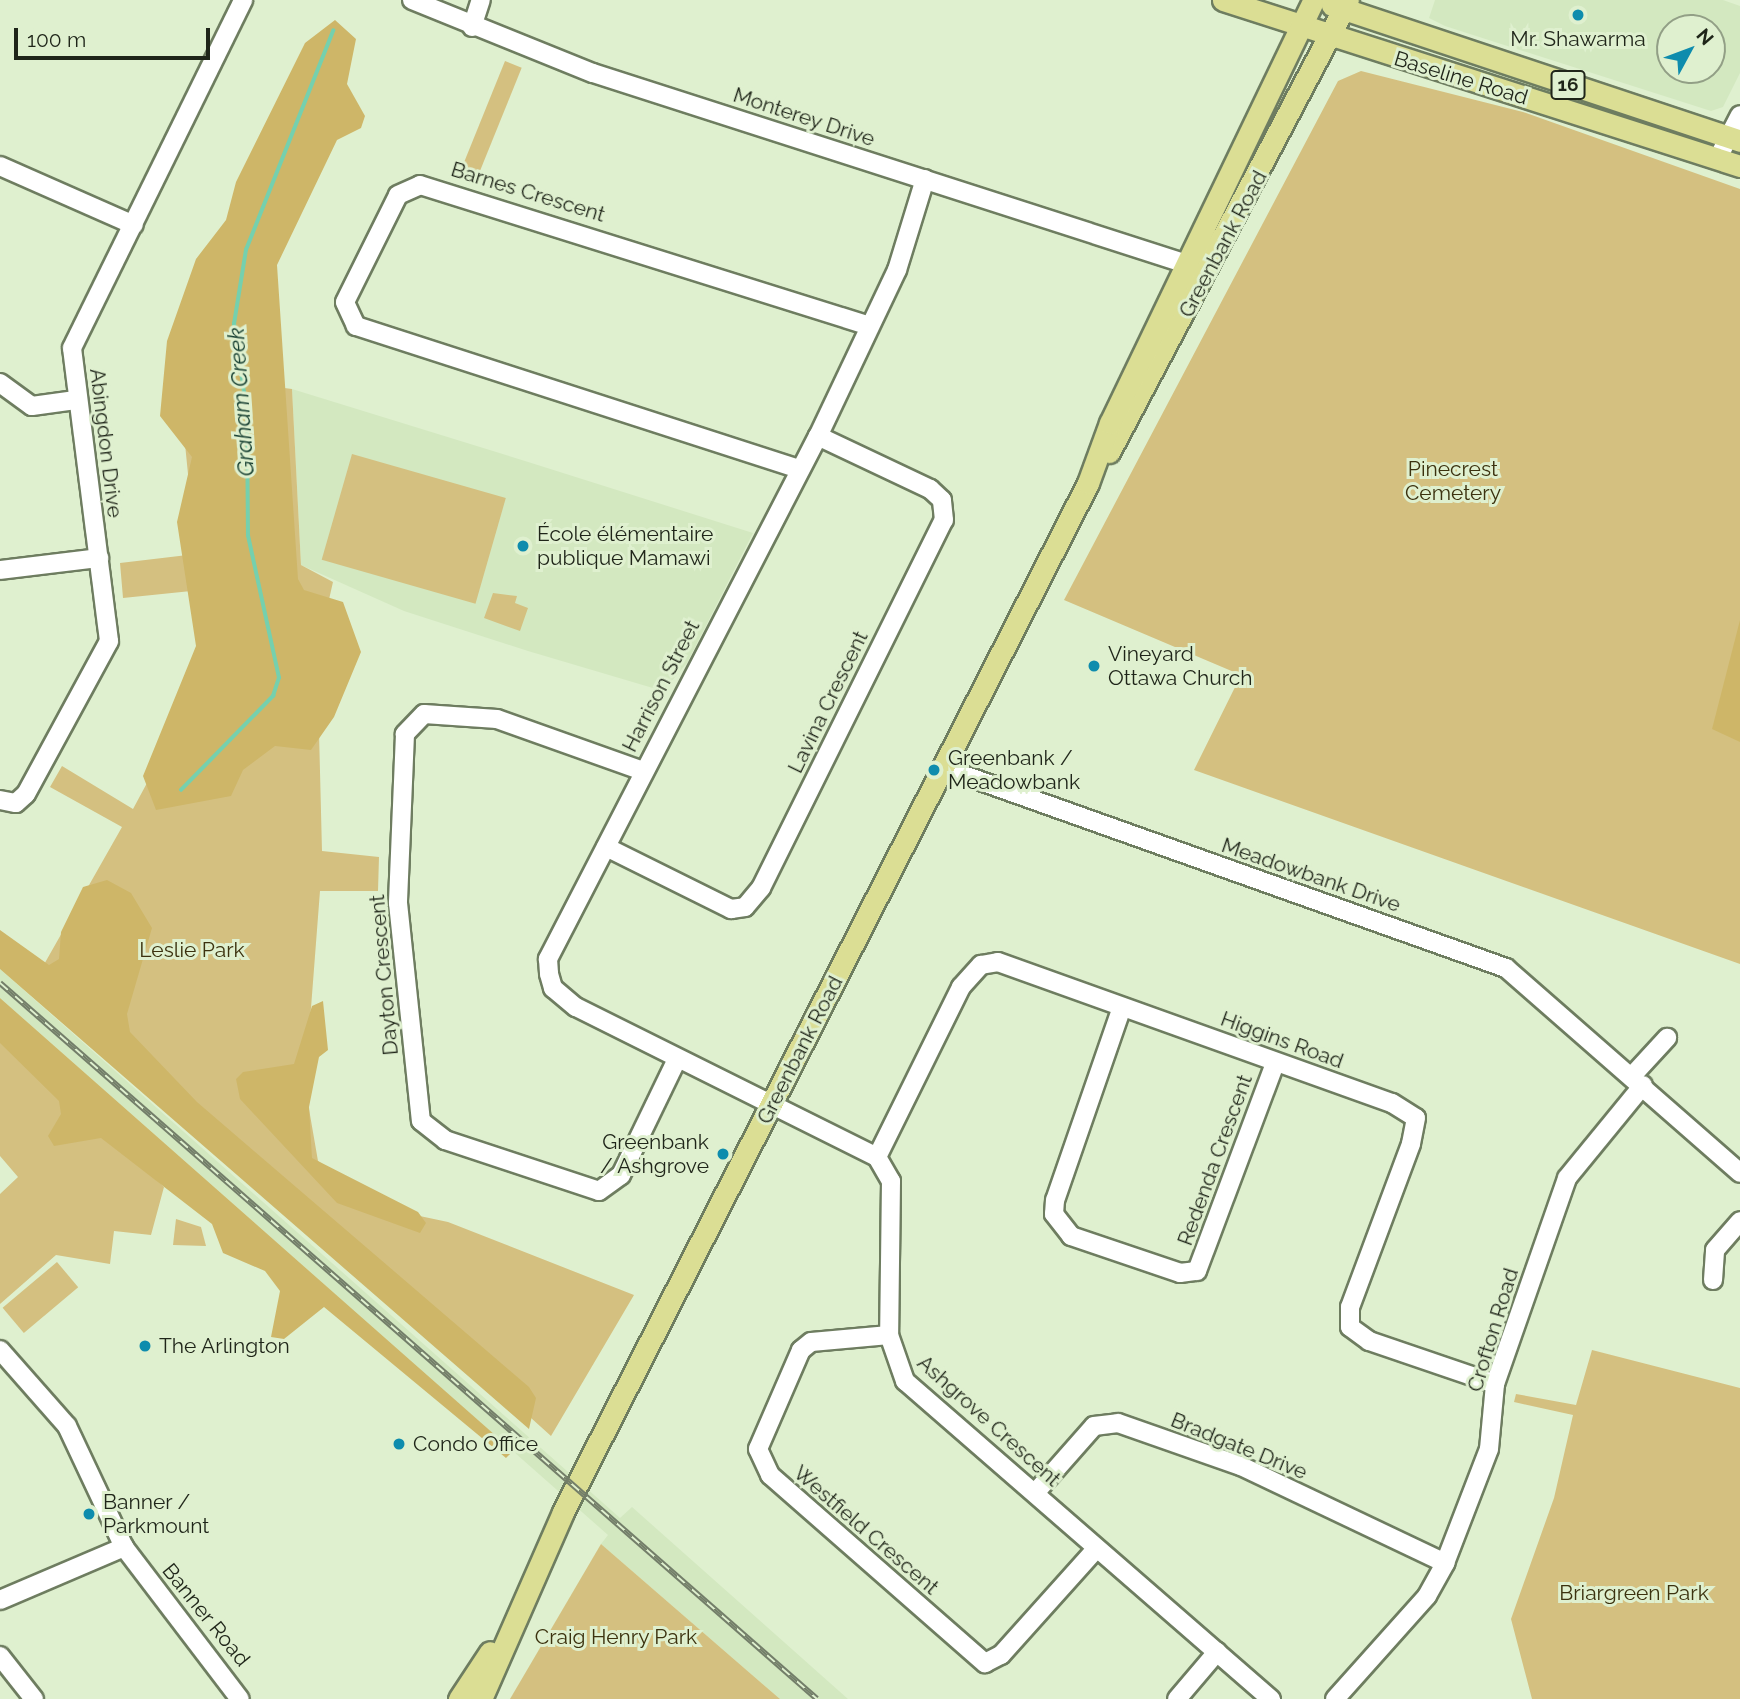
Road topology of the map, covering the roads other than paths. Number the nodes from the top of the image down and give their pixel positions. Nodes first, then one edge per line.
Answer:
1 (243, 0) edge
2 (412, 0) edge
3 (481, 0) edge
4 (1223, 0) edge
5 (1315, 0) edge
6 (1345, 4) edge
7 (1302, 26) junction
8 (472, 27) junction
9 (1329, 36) junction
10 (1740, 115) edge
11 (1734, 139) edge
12 (1718, 158) junction
13 (0, 166) edge
14 (1740, 166) edge
15 (925, 179) junction
16 (134, 225) junction
17 (1186, 264) junction
18 (869, 326) junction
19 (0, 383) edge
20 (76, 400) junction
21 (818, 436) junction
22 (799, 469) junction
23 (1088, 483) junction
24 (99, 558) junction
25 (0, 570) edge
26 (944, 768) junction
27 (643, 771) junction
28 (0, 800) edge
29 (606, 847) junction
30 (1122, 1007) junction
31 (1667, 1038) dead end
32 (677, 1059) junction
33 (1275, 1063) junction
34 (1637, 1080) junction
35 (771, 1106) junction
36 (877, 1157) junction
37 (1740, 1173) edge
38 (1740, 1222) edge
39 (1713, 1280) dead end
40 (889, 1335) junction
41 (0, 1350) edge
42 (1495, 1384) junction
43 (1035, 1493) junction
44 (124, 1547) junction
45 (1096, 1549) junction
46 (1445, 1563) junction
47 (0, 1600) edge
48 (512, 1618) junction
49 (1217, 1652) junction
50 (0, 1656) edge
51 (34, 1699) edge
52 (240, 1699) edge
53 (459, 1699) edge
54 (481, 1699) edge
55 (1177, 1699) edge
56 (1271, 1699) edge
57 (1335, 1699) edge

1 - 16 street, Abingdon Drive
2 - 8 street, Monterey Drive
3 - 8 street
4 - 7 main road, Baseline Road / 16
5 - 6 main road, Baseline Road / 16
5 - 7 main road, Greenbank Road
6 - 9 main road, Greenbank Road
6 - 11 main road, Baseline Road / 16
7 - 9 main road, Baseline Road / 16
7 - 17 main road, Greenbank Road
8 - 15 street, Monterey Drive
9 - 12 main road, Baseline Road / 16
9 - 23 main road, Greenbank Road
10 - 11 street
11 - 12 street
12 - 14 main road, Baseline Road / 16
13 - 16 street
15 - 17 street, Monterey Drive
15 - 18 street, Harrison Street
16 - 20 street, Abingdon Drive
17 - 23 main road, Greenbank Road
18 - 21 street, Harrison Street
18 - 22 street, Barnes Crescent
19 - 20 street
20 - 24 street, Abingdon Drive
21 - 22 street, Harrison Street
21 - 29 street, Lavina Crescent
22 - 27 street, Harrison Street
23 - 26 main road, Greenbank Road
24 - 25 street
24 - 28 street, Abingdon Drive
26 - 34 street, Meadowbank Drive
26 - 35 main road, Greenbank Road
27 - 29 street, Harrison Street
27 - 32 street, Dayton Crescent
29 - 32 street, Harrison Street
30 - 33 street, Higgins Road
30 - 33 street, Redenda Crescent
30 - 36 street, Higgins Road
31 - 34 street
32 - 35 street, Harrison Street
33 - 42 street, Higgins Road
34 - 37 street, Meadowbank Drive
34 - 42 street, Crofton Road
35 - 36 street
35 - 48 main road, Greenbank Road
36 - 40 street, Ashgrove Crescent
38 - 39 street
40 - 43 street, Ashgrove Crescent
40 - 45 street, Westfield Crescent
41 - 44 street, Banner Road
42 - 46 street, Crofton Road
43 - 45 street, Ashgrove Crescent
43 - 46 street, Bradgate Drive
44 - 47 street
44 - 52 street, Banner Road
45 - 49 street, Ashgrove Crescent
46 - 57 street, Crofton Road
48 - 53 main road, Greenbank Road
48 - 54 main road, Greenbank Road
49 - 55 street
49 - 56 street, Ashgrove Crescent
50 - 51 street

